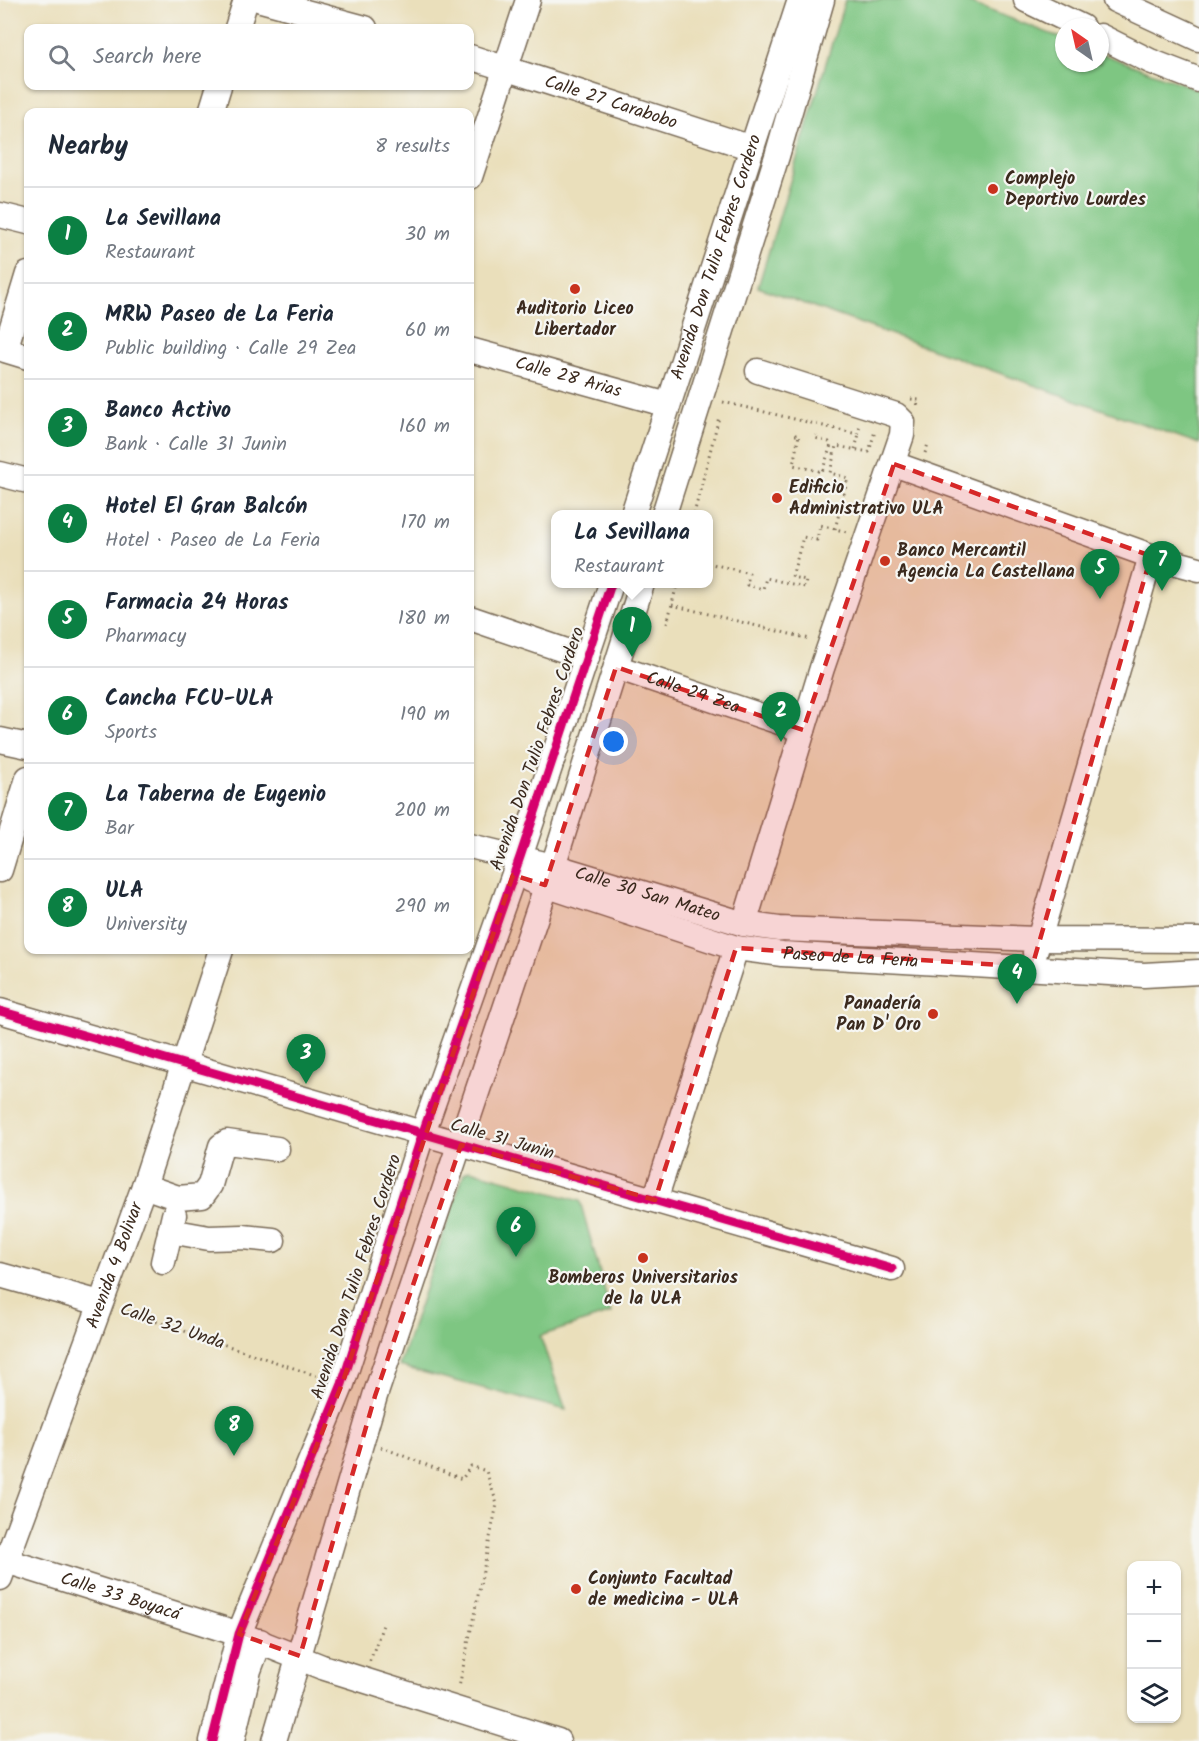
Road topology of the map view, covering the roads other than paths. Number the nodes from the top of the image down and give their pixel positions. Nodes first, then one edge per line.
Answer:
1 (246, 0) edge
2 (261, 0) edge
3 (528, 0) edge
4 (800, 0) edge
5 (822, 0) edge
6 (1026, 0) edge
7 (1114, 0) edge
8 (1050, 5) edge
9 (1069, 18) edge
10 (238, 24) edge
11 (350, 24) edge
12 (1199, 39) edge
13 (1109, 40) edge
14 (474, 58) edge
15 (505, 67) junction
16 (1199, 80) edge
17 (218, 90) edge
18 (212, 108) edge
19 (752, 148) junction
20 (474, 164) edge
21 (0, 215) edge
22 (24, 221) edge
23 (24, 287) edge
24 (474, 351) edge
25 (24, 356) edge
26 (758, 371) dead end
27 (668, 405) junction
28 (894, 464) junction
29 (0, 474) edge
30 (24, 480) edge
31 (634, 510) edge
32 (665, 510) edge
33 (1151, 556) junction
34 (1199, 569) edge
35 (610, 588) edge
36 (641, 588) edge
37 (474, 619) edge
38 (587, 658) junction
39 (616, 667) junction
40 (802, 730) junction
41 (0, 740) edge
42 (24, 745) edge
43 (24, 791) edge
44 (474, 848) edge
45 (516, 866) junction
46 (0, 870) edge
47 (549, 875) junction
48 (744, 924) junction
49 (1037, 939) junction
50 (1199, 940) edge
51 (736, 948) junction
52 (220, 954) edge
53 (1032, 967) junction
54 (1199, 972) edge
55 (0, 1011) edge
56 (185, 1064) junction
57 (422, 1135) junction
58 (461, 1145) junction
59 (277, 1149) dead end
60 (144, 1186) junction
61 (178, 1198) junction
62 (655, 1200) junction
63 (170, 1231) junction
64 (273, 1240) dead end
65 (163, 1262) dead end
66 (892, 1269) dead end
67 (0, 1275) edge
68 (100, 1303) junction
69 (2, 1566) edge
70 (250, 1638) junction
71 (300, 1656) junction
72 (212, 1741) edge
73 (232, 1741) edge
74 (273, 1741) edge
75 (558, 1741) edge

1 - 10 street
2 - 11 street
3 - 15 street
4 - 19 street, Avenida Don Tulio Febres Cordero
5 - 32 street, Avenida Don Tulio Febres Cordero
6 - 8 street
7 - 12 street
8 - 9 street
13 - 16 street
14 - 15 street, Calle 27 Carabobo
15 - 19 street, Calle 27 Carabobo
15 - 20 street
17 - 18 street
19 - 27 street, Avenida Don Tulio Febres Cordero
21 - 22 street
23 - 25 street
24 - 27 street, Calle 28 Arias
26 - 28 street
27 - 31 street, Avenida Don Tulio Febres Cordero
28 - 33 street
28 - 40 street
29 - 30 street
33 - 34 street
33 - 49 street
35 - 38 street, Avenida Don Tulio Febres Cordero
36 - 39 street
37 - 38 street
38 - 45 street, Avenida Don Tulio Febres Cordero
39 - 40 street, Calle 29 Zea
39 - 47 street
40 - 48 street
41 - 42 street
43 - 46 street
44 - 45 street
45 - 47 street
45 - 57 street, Avenida Don Tulio Febres Cordero
47 - 48 street, Calle 30 San Mateo
47 - 51 street, Paseo de La Feria
47 - 58 street
48 - 49 street, Paseo de La Feria
49 - 50 street, Paseo de La Feria
49 - 53 street
51 - 53 street, Paseo de La Feria
51 - 62 street
52 - 56 street, Avenida 4 Bolivar
53 - 54 street, Paseo de La Feria
55 - 56 street, Calle 31 Junin
56 - 57 street, Calle 31 Junin
56 - 60 street, Avenida 4 Bolivar
57 - 58 street, Calle 31 Junin
57 - 70 street, Avenida Don Tulio Febres Cordero
58 - 62 street, Calle 31 Junin
58 - 71 street
59 - 61 street
60 - 61 street
60 - 68 street, Avenida 4 Bolivar
61 - 63 street
62 - 66 street, Calle 31 Junin
63 - 64 street
63 - 65 street
67 - 68 street, Calle 32 Unda
68 - 69 street, Avenida 4 Bolivar
69 - 70 street, Calle 33 Boyacá
70 - 71 street, Calle 33 Boyacá
70 - 72 street, Avenida Don Tulio Febres Cordero
70 - 73 street
71 - 74 street
71 - 75 street, Calle 33 Boyacá

